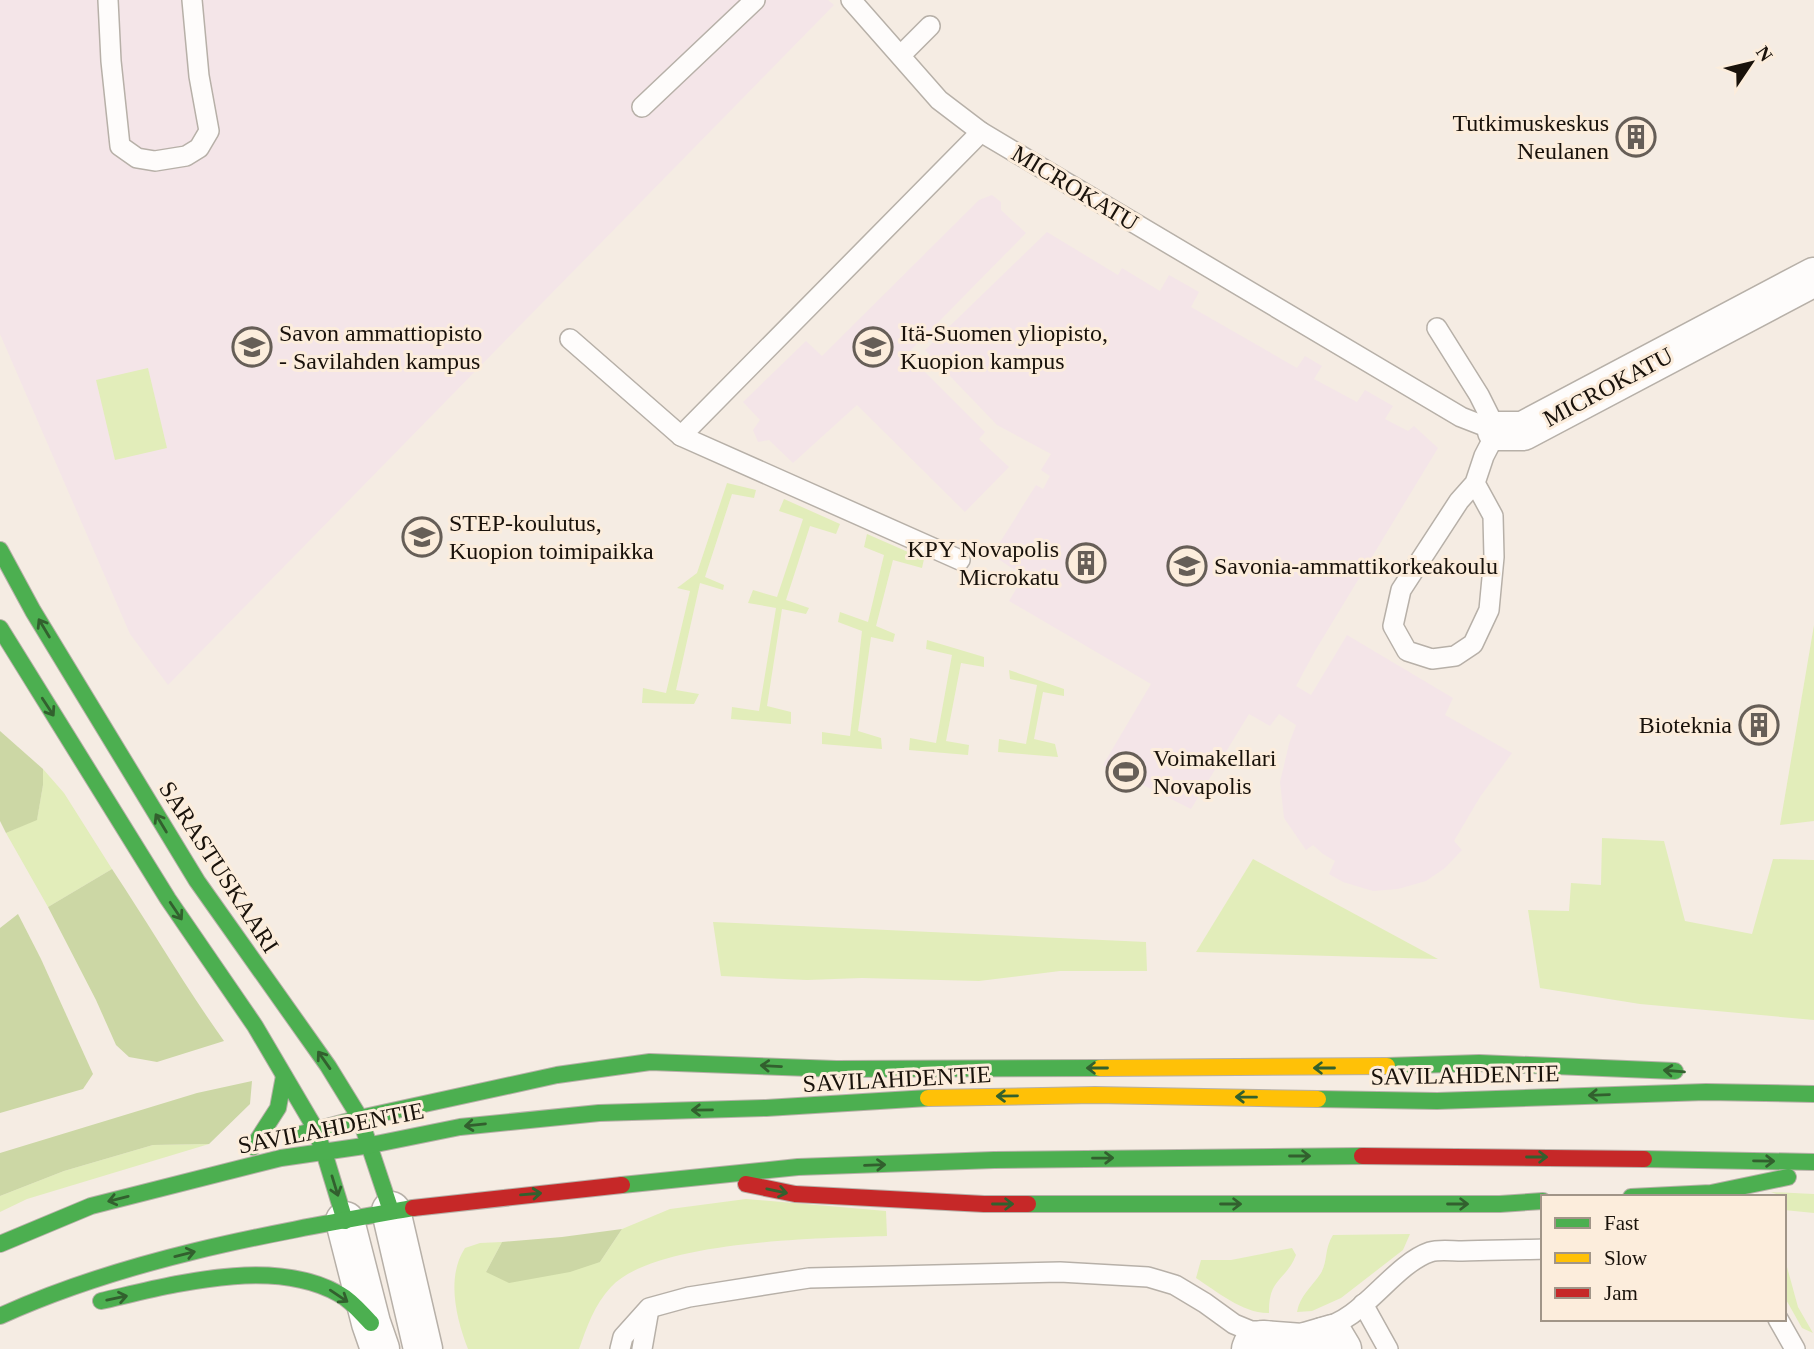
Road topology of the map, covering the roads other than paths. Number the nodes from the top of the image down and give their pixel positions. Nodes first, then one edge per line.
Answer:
1 (108, 0) edge
2 (192, 0) edge
3 (755, 0) edge
4 (851, 0) edge
5 (930, 26) dead end
6 (901, 55) junction
7 (642, 107) dead end
8 (981, 132) junction
9 (1814, 276) edge
10 (1437, 328) dead end
11 (570, 339) dead end
12 (1497, 431) junction
13 (681, 436) junction
14 (1475, 483) junction
15 (0, 550) edge
16 (960, 560) dead end
17 (0, 628) edge
18 (1686, 1072) dead end
19 (285, 1076) junction
20 (1738, 1077) dead end
21 (1814, 1092) edge
22 (360, 1118) junction
23 (316, 1129) junction
24 (370, 1145) junction
25 (253, 1147) junction
26 (324, 1152) junction
27 (1814, 1162) edge
28 (1814, 1172) edge
29 (208, 1176) junction
30 (710, 1177) junction
31 (1710, 1195) edge
32 (1541, 1201) edge
33 (391, 1211) junction
34 (345, 1221) junction
35 (0, 1244) edge
36 (1541, 1249) edge
37 (26, 1303) junction
38 (89, 1304) dead end
39 (1363, 1304) junction
40 (649, 1308) junction
41 (66, 1309) dead end
42 (0, 1316) edge
43 (1779, 1321) edge
44 (376, 1336) edge
45 (422, 1349) edge
46 (620, 1349) edge
47 (642, 1349) edge
48 (1251, 1349) edge
49 (1342, 1349) edge
50 (1388, 1349) edge
51 (1795, 1349) edge

1 - 2 lane
3 - 7 lane
4 - 6 lane, MICROKATU
5 - 6 lane
6 - 8 lane, MICROKATU
8 - 12 lane, MICROKATU
8 - 13 lane
9 - 12 street, MICROKATU
10 - 12 lane
11 - 13 lane
12 - 14 lane
13 - 16 lane
14 - 14 lane
22 -> 15 main road, SARASTUSKAARI
17 -> 19 main road
18 -> 22 main road
19 - 23 main road
19 - 25 main road
20 - 21 main road
21 -> 24 main road, SAVILAHDENTIE
22 - 23 main road
22 - 24 main road, SARASTUSKAARI
23 - 25 main road
23 - 26 main road
24 - 26 main road, SAVILAHDENTIE
24 - 33 main road, SARASTUSKAARI
25 - 29 main road
26 - 29 main road, SAVILAHDENTIE
26 -> 34 main road
30 -> 27 main road
28 - 31 main road
29 -> 35 main road, SAVILAHDENTIE
30 -> 32 main road
33 -> 30 main road
33 - 34 main road
33 - 45 street
37 -> 34 main road
34 - 44 street
36 - 39 lane
37 - 41 main road
37 - 42 main road
38 -> 44 main road
39 - 40 lane
39 - 50 lane
40 - 46 lane
40 - 47 lane
43 - 51 lane
48 - 49 street

